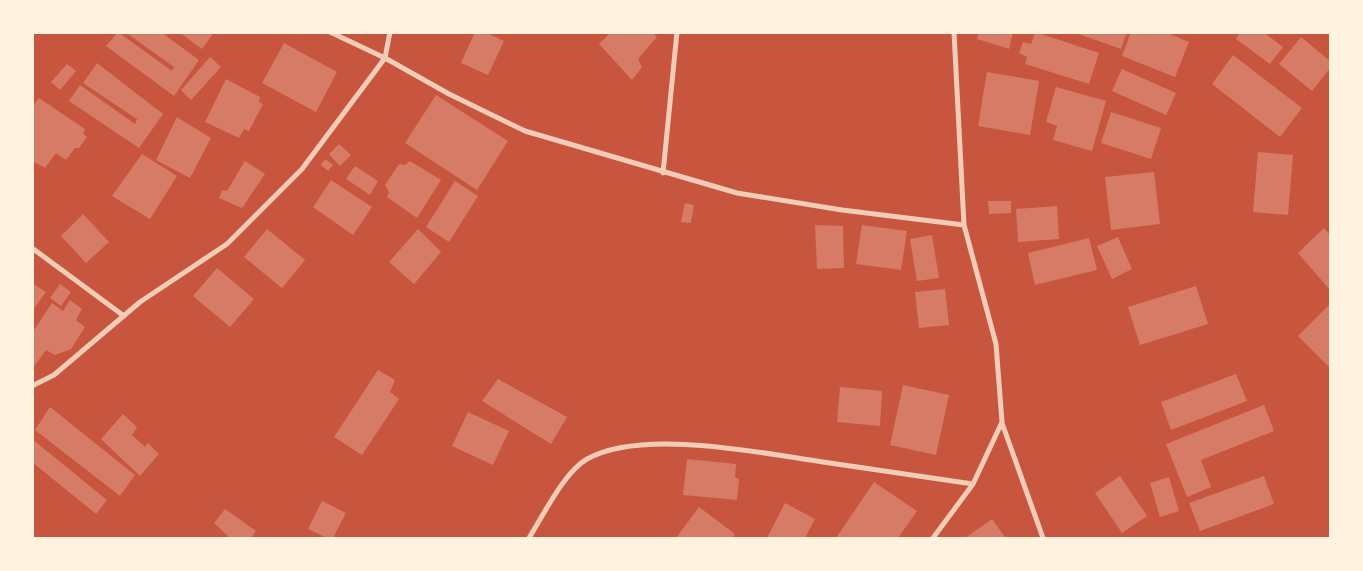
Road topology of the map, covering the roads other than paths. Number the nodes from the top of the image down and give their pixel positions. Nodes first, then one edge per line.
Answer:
1 (330, 32) edge
2 (390, 32) edge
3 (677, 32) edge
4 (954, 32) edge
5 (385, 58) junction
6 (663, 173) junction
7 (964, 225) junction
8 (32, 248) edge
9 (124, 316) junction
10 (32, 386) edge
11 (1002, 422) junction
12 (973, 484) junction
13 (529, 538) edge
14 (933, 538) edge
15 (1043, 538) edge

1 - 5 street
2 - 5 street
3 - 6 street
4 - 7 street
5 - 6 street
5 - 9 street
6 - 7 street
7 - 11 street
8 - 9 street
9 - 10 street
11 - 12 street
11 - 15 street
12 - 13 street
12 - 14 street

